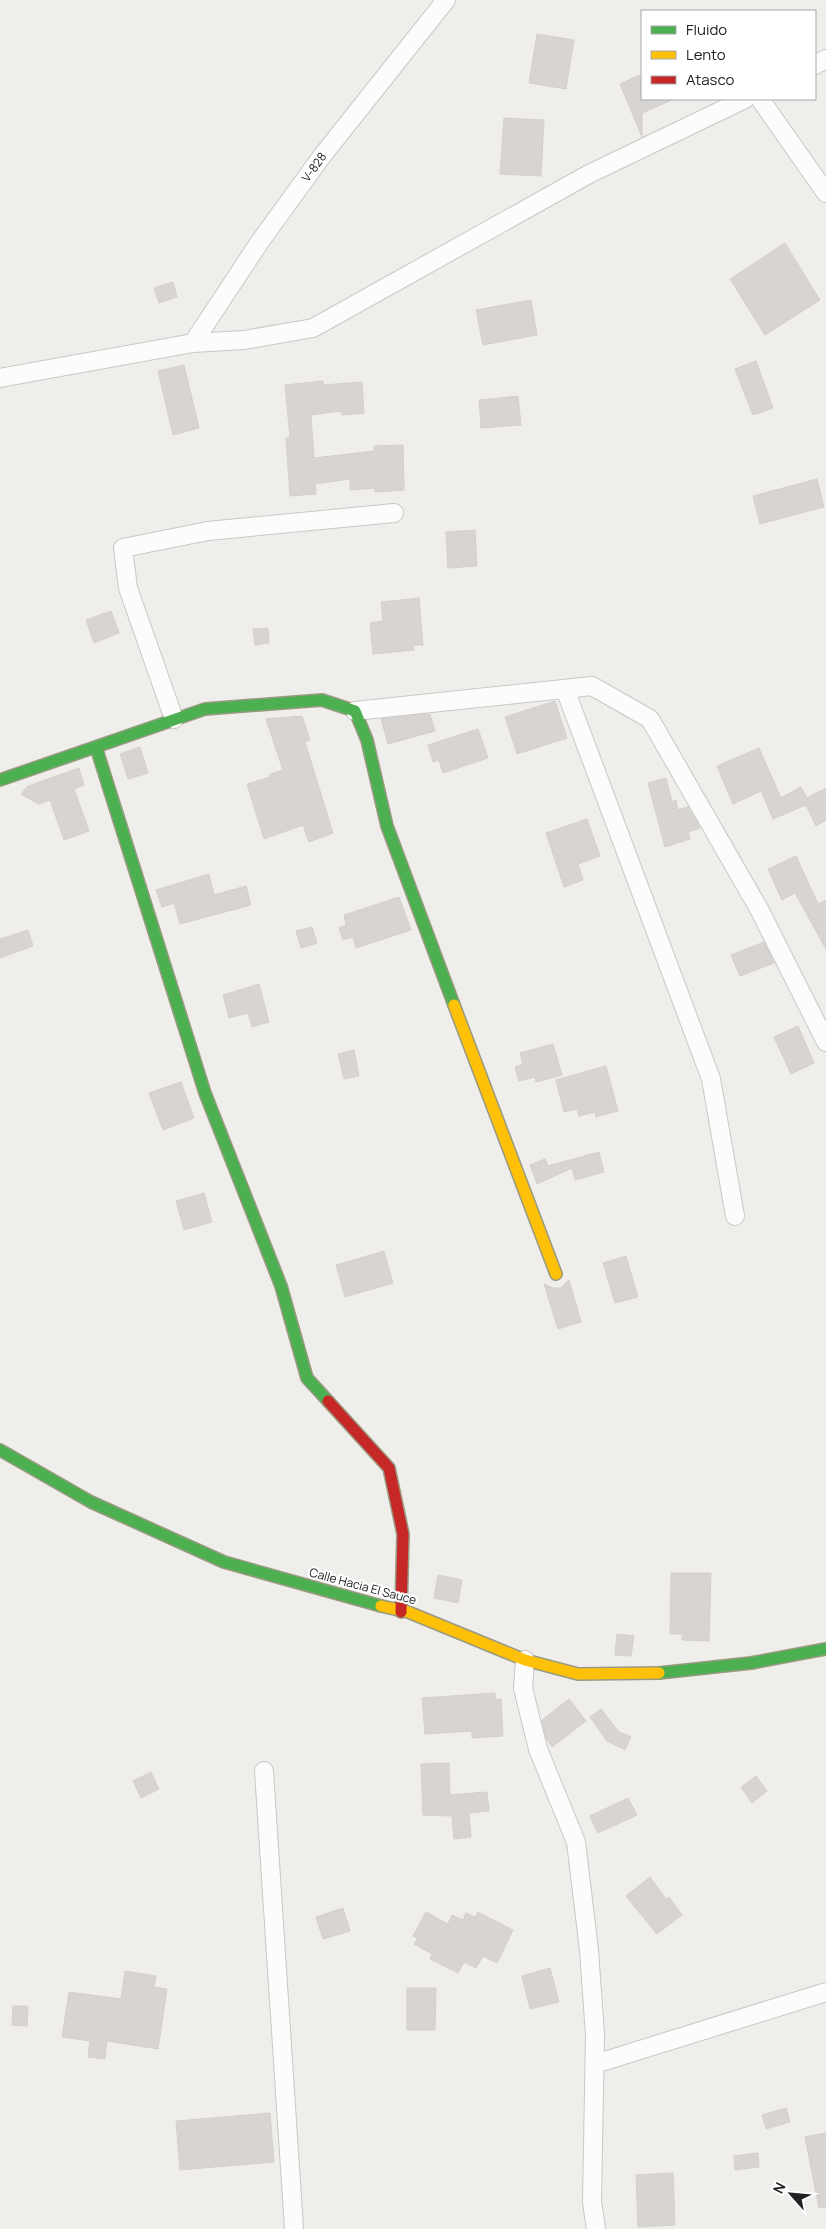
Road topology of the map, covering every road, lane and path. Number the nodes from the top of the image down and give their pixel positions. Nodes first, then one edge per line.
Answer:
1 (446, 0) edge
2 (743, 100) edge
3 (761, 100) edge
4 (826, 193) edge
5 (193, 343) junction
6 (0, 378) edge
7 (394, 513) dead end
8 (566, 688) junction
9 (355, 711) junction
10 (174, 720) junction
11 (96, 747) junction
12 (0, 780) edge
13 (826, 1042) edge
14 (735, 1216) dead end
15 (556, 1274) dead end
16 (0, 1450) edge
17 (401, 1612) junction
18 (826, 1649) edge
19 (526, 1660) junction
20 (264, 1771) dead end
21 (826, 1992) edge
22 (595, 2064) junction
23 (294, 2229) edge
24 (596, 2229) edge

1 - 5 street, V-828
2 - 5 street
3 - 4 street
5 - 6 street
7 - 10 street
8 - 9 street
8 - 13 street
8 - 14 street
9 - 10 street
9 - 15 street
10 - 11 street
11 - 12 street
11 - 17 street
16 - 17 street, Calle Hacia El Sauce
17 - 19 street, Calle Hacia El Sauce
18 - 19 street, Calle Hacia El Sauce
19 - 22 street
20 - 23 street
21 - 22 street
22 - 24 street

